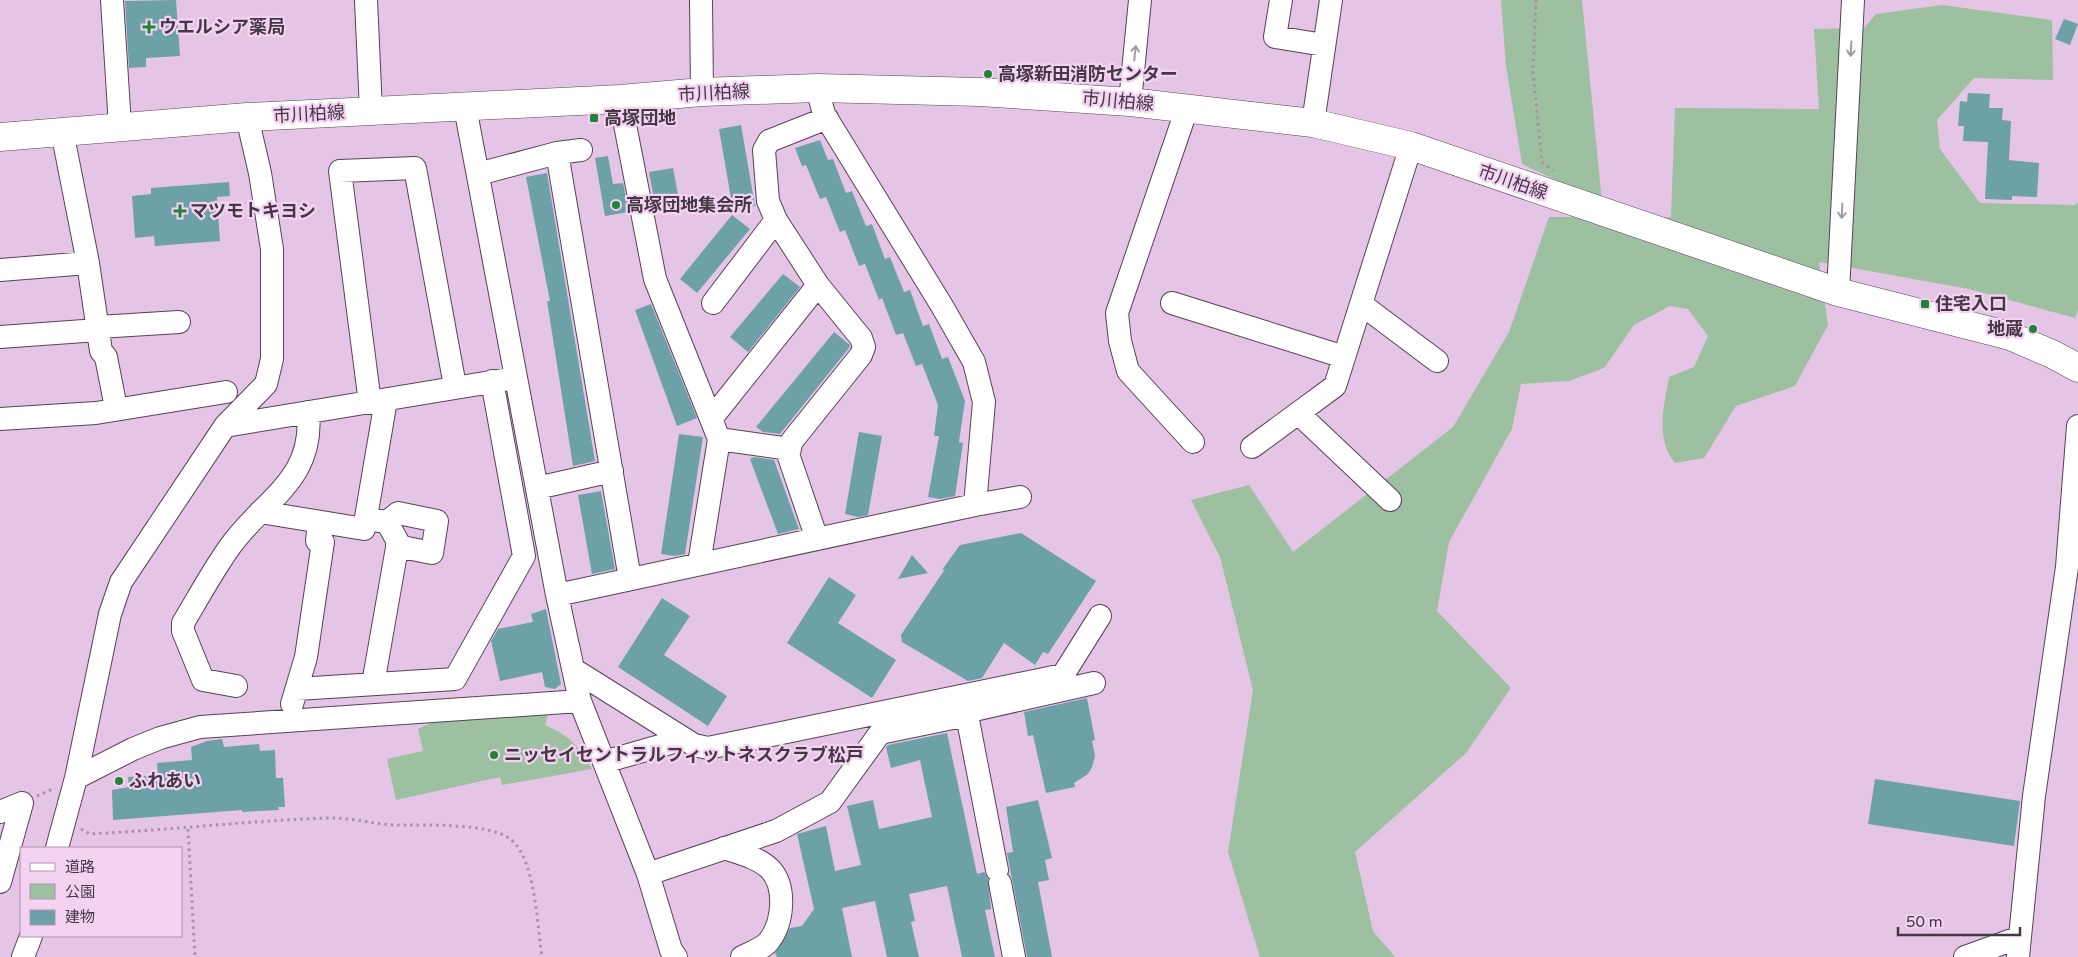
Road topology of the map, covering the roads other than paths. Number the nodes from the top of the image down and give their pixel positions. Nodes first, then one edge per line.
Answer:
1 (112, 0) edge
2 (366, 0) edge
3 (701, 0) edge
4 (1140, 0) edge
5 (1281, 0) edge
6 (1331, 0) edge
7 (1853, 0) edge
8 (1324, 44) junction
9 (817, 88) junction
10 (702, 92) junction
11 (620, 99) junction
12 (1130, 102) junction
13 (465, 107) junction
14 (1187, 108) junction
15 (371, 111) junction
16 (247, 117) junction
17 (827, 118) junction
18 (1312, 123) junction
19 (120, 126) junction
20 (62, 131) junction
21 (0, 137) edge
22 (1411, 146) junction
23 (581, 150) dead end
24 (557, 152) junction
25 (478, 174) junction
26 (776, 220) junction
27 (88, 263) junction
28 (0, 270) edge
29 (818, 285) junction
30 (1838, 292) junction
31 (1172, 302) dead end
32 (713, 303) dead end
33 (1361, 304) junction
34 (179, 322) dead end
35 (98, 328) junction
36 (0, 337) edge
37 (1344, 357) junction
38 (1437, 361) dead end
39 (2078, 368) edge
40 (516, 378) junction
41 (492, 381) junction
42 (455, 386) junction
43 (226, 392) dead end
44 (378, 401) junction
45 (116, 408) junction
46 (308, 412) junction
47 (1298, 413) junction
48 (0, 419) edge
49 (225, 426) junction
50 (2078, 426) edge
51 (715, 429) junction
52 (1192, 442) dead end
53 (1252, 446) dead end
54 (790, 449) junction
55 (612, 471) junction
56 (537, 488) junction
57 (1020, 497) dead end
58 (1390, 500) dead end
59 (975, 505) junction
60 (260, 512) junction
61 (376, 520) junction
62 (319, 522) junction
63 (816, 540) junction
64 (397, 546) junction
65 (700, 564) junction
66 (630, 579) junction
67 (557, 595) junction
68 (1100, 616) dead end
69 (573, 669) junction
70 (1094, 683) dead end
71 (373, 684) junction
72 (236, 686) dead end
73 (580, 701) junction
74 (967, 715) junction
75 (684, 739) junction
76 (604, 762) junction
77 (76, 778) junction
78 (0, 812) edge
79 (57, 847) edge
80 (724, 848) junction
81 (648, 874) junction
82 (0, 882) edge
83 (31, 937) edge
84 (2019, 947) edge
85 (23, 957) edge
86 (676, 957) edge
87 (742, 957) edge
88 (1014, 957) edge
89 (1965, 957) edge

1 - 19 street
2 - 15 street
3 - 10 street
12 -> 4 street
5 - 8 street
6 - 8 street
7 -> 30 street
8 - 18 street
9 - 10 main road, 市川柏線
9 - 12 main road, 市川柏線
9 - 17 street
10 - 11 main road, 市川柏線
11 - 13 main road, 市川柏線
11 - 51 street
12 - 14 main road, 市川柏線
13 - 15 main road, 市川柏線
13 - 25 street
14 - 18 main road, 市川柏線
14 - 52 street
15 - 16 main road, 市川柏線
16 - 19 main road, 市川柏線
16 - 49 street
17 - 26 street
17 - 59 street
18 - 22 main road, 市川柏線
19 - 20 main road, 市川柏線
20 - 21 main road, 市川柏線
20 - 27 street
22 - 30 main road, 市川柏線
22 - 33 street
23 - 24 street
24 - 25 street
24 - 55 street
25 - 40 street
26 - 29 street
26 - 32 street
27 - 28 street
27 - 35 street
29 - 51 street
29 - 54 street
30 - 39 main road, 市川柏線
31 - 37 street
33 - 37 street
33 - 38 street
34 - 35 street
35 - 36 street
35 - 45 street
37 - 47 street
40 - 41 street
40 - 56 street
41 - 42 street
41 - 71 street
42 - 44 street
42 - 44 street
43 - 45 street
44 - 46 street
44 - 61 street
45 - 48 street
46 - 49 street
46 - 60 street
47 - 53 street
47 - 58 street
49 - 77 street
50 - 84 street
51 - 54 street
51 - 65 street
54 - 63 street
55 - 56 street
55 - 66 street
56 - 67 street
57 - 59 street
59 - 63 street
60 - 62 street
60 - 72 street
61 - 62 street
61 - 64 street
61 - 64 street
62 - 71 street
63 - 65 street
64 - 71 street
65 - 66 street
66 - 67 street
67 - 69 street
68 - 75 street
69 - 73 street
69 - 75 street
70 - 74 street
73 - 76 street
73 - 77 street
74 - 80 street
74 - 88 street
75 - 76 street
76 - 81 street
77 - 79 street
78 - 82 street
80 - 81 street
80 - 87 street
81 - 86 street
83 - 85 street
84 - 89 street

